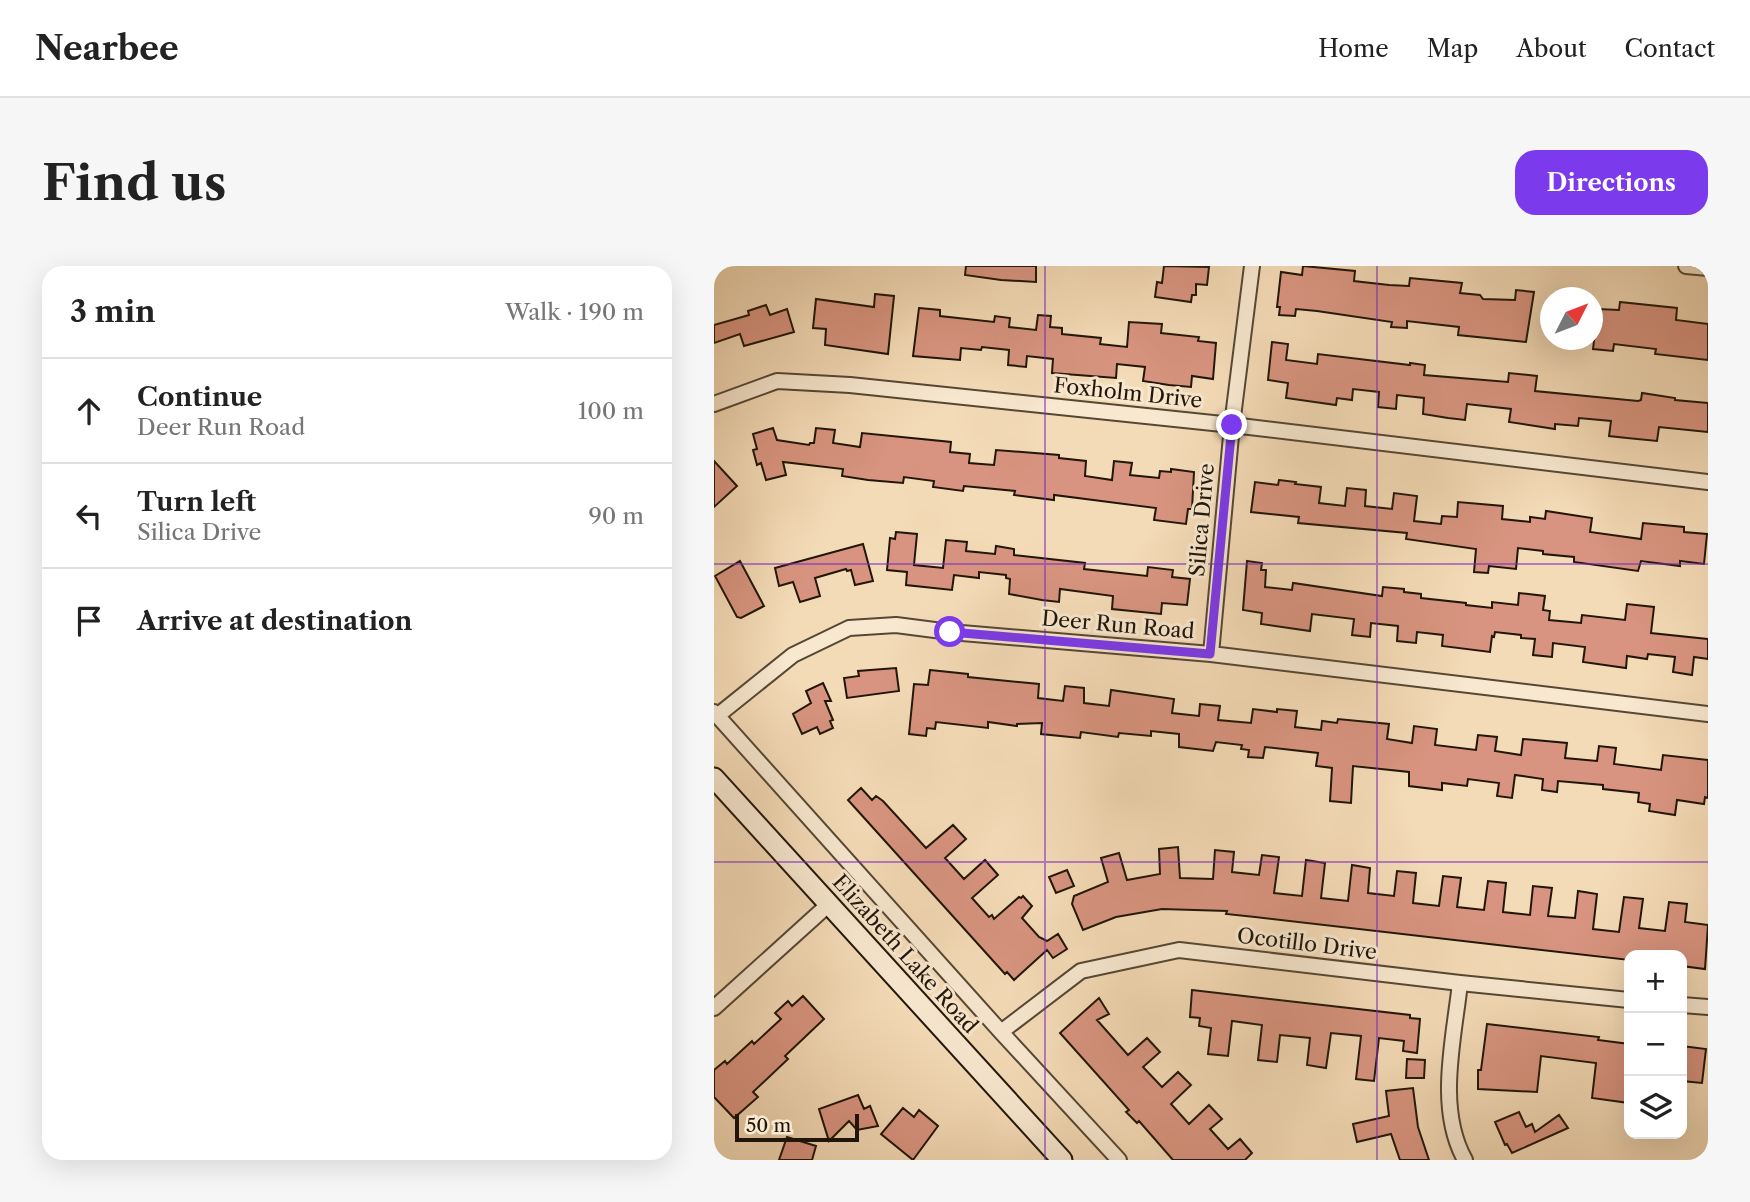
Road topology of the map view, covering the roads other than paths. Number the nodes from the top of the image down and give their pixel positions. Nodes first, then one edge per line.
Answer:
1 (1252, 266) edge
2 (1686, 266) edge
3 (1708, 268) edge
4 (714, 404) edge
5 (1232, 425) junction
6 (1708, 482) edge
7 (1210, 654) junction
8 (715, 714) edge
9 (1708, 714) edge
10 (714, 778) edge
11 (829, 904) junction
12 (1460, 983) junction
13 (1624, 999) edge
14 (1687, 1005) edge
15 (1708, 1007) edge
16 (714, 1009) edge
17 (1001, 1032) junction
18 (1062, 1160) edge
19 (1119, 1160) edge
20 (1465, 1160) edge

1 - 5 street, Silica Drive
2 - 3 street
4 - 5 street, Foxholm Drive
5 - 6 street, Foxholm Drive
5 - 7 street, Silica Drive
7 - 8 street, Deer Run Road
7 - 9 street, Deer Run Road
8 - 17 street
10 - 11 main road, Elizabeth Lake Road
11 - 16 street
11 - 18 main road, Elizabeth Lake Road
12 - 13 street, Ocotillo Drive
12 - 17 street, Ocotillo Drive
12 - 20 street
14 - 15 street
17 - 19 street

